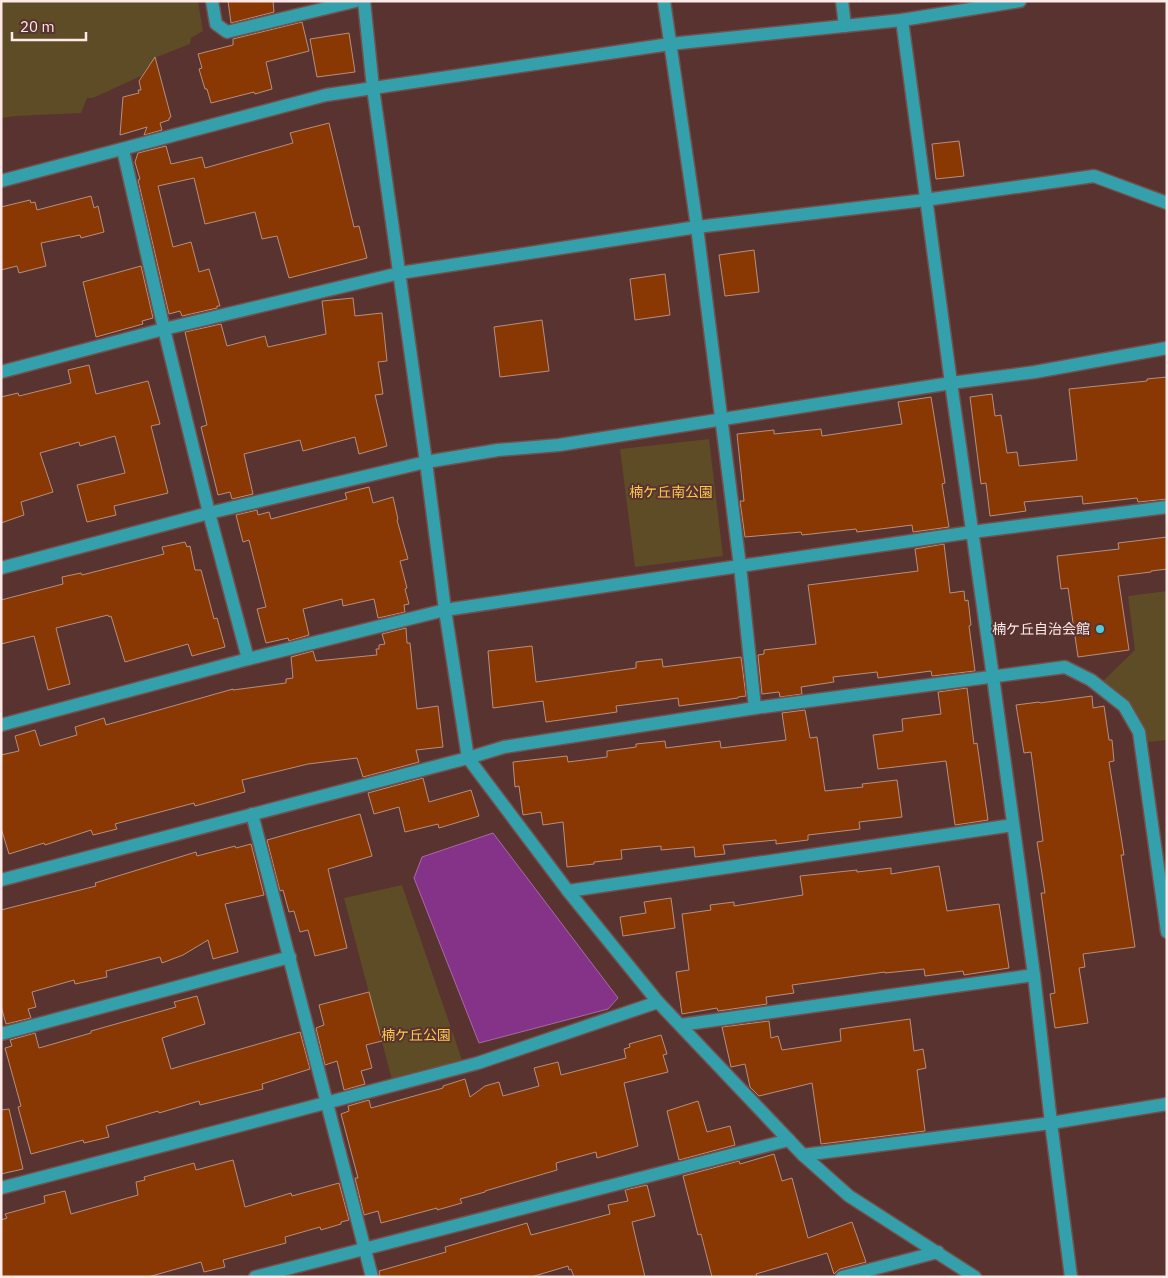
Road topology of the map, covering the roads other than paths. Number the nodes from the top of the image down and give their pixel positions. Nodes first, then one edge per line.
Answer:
1 (212, 1) edge
2 (356, 1) edge
3 (364, 1) edge
4 (664, 1) edge
5 (842, 1) edge
6 (1020, 1) edge
7 (902, 20) junction
8 (845, 26) junction
9 (670, 44) junction
10 (373, 88) junction
11 (123, 150) junction
12 (1, 182) edge
13 (925, 200) junction
14 (1167, 203) edge
15 (697, 227) junction
16 (400, 273) junction
17 (164, 329) junction
18 (1167, 348) edge
19 (1, 372) edge
20 (951, 383) junction
21 (721, 419) junction
22 (426, 462) junction
23 (1167, 507) edge
24 (209, 513) junction
25 (972, 532) junction
26 (740, 566) junction
27 (1, 568) edge
28 (445, 610) junction
29 (248, 659) junction
30 (993, 677) junction
31 (755, 708) junction
32 (1, 725) edge
33 (468, 758) junction
34 (252, 814) junction
35 (1013, 825) junction
36 (1, 880) edge
37 (568, 891) junction
38 (1167, 932) edge
39 (290, 957) junction
40 (1034, 975) junction
41 (658, 1002) junction
42 (680, 1025) junction
43 (1, 1034) edge
44 (328, 1103) junction
45 (1167, 1104) edge
46 (1051, 1123) junction
47 (788, 1140) junction
48 (804, 1155) junction
49 (1, 1188) edge
50 (365, 1249) junction
51 (938, 1252) junction
52 (255, 1277) edge
53 (372, 1277) edge
54 (842, 1277) edge
55 (975, 1277) edge
56 (1071, 1277) edge

1 - 2 street
3 - 10 street
4 - 9 street
5 - 8 street
6 - 7 street
7 - 8 street
7 - 13 street
8 - 9 street
9 - 10 street
9 - 15 street
10 - 11 street
10 - 16 street
11 - 12 street
11 - 17 street
13 - 14 street
13 - 15 street
13 - 20 street
15 - 16 street
15 - 21 street
16 - 17 street
16 - 22 street
17 - 19 street
17 - 24 street
18 - 20 street
20 - 21 street
20 - 25 street
21 - 22 street
21 - 26 street
22 - 24 street
22 - 28 street
23 - 25 street
24 - 27 street
24 - 29 street
25 - 26 street
25 - 30 street
26 - 28 street
26 - 31 street
28 - 29 street
28 - 33 street
29 - 32 street
30 - 31 street
30 - 35 street
30 - 38 street
31 - 33 street
33 - 34 street
33 - 37 street
34 - 36 street
34 - 39 street
35 - 37 street
35 - 40 street
37 - 41 street
39 - 43 street
39 - 44 street
40 - 42 street
40 - 46 street
41 - 42 street
41 - 44 street
42 - 47 street
44 - 49 street
44 - 50 street
45 - 46 street
46 - 48 street
46 - 56 street
47 - 48 street
47 - 50 street
48 - 51 street
50 - 52 street
50 - 53 street
51 - 54 street
51 - 55 street

